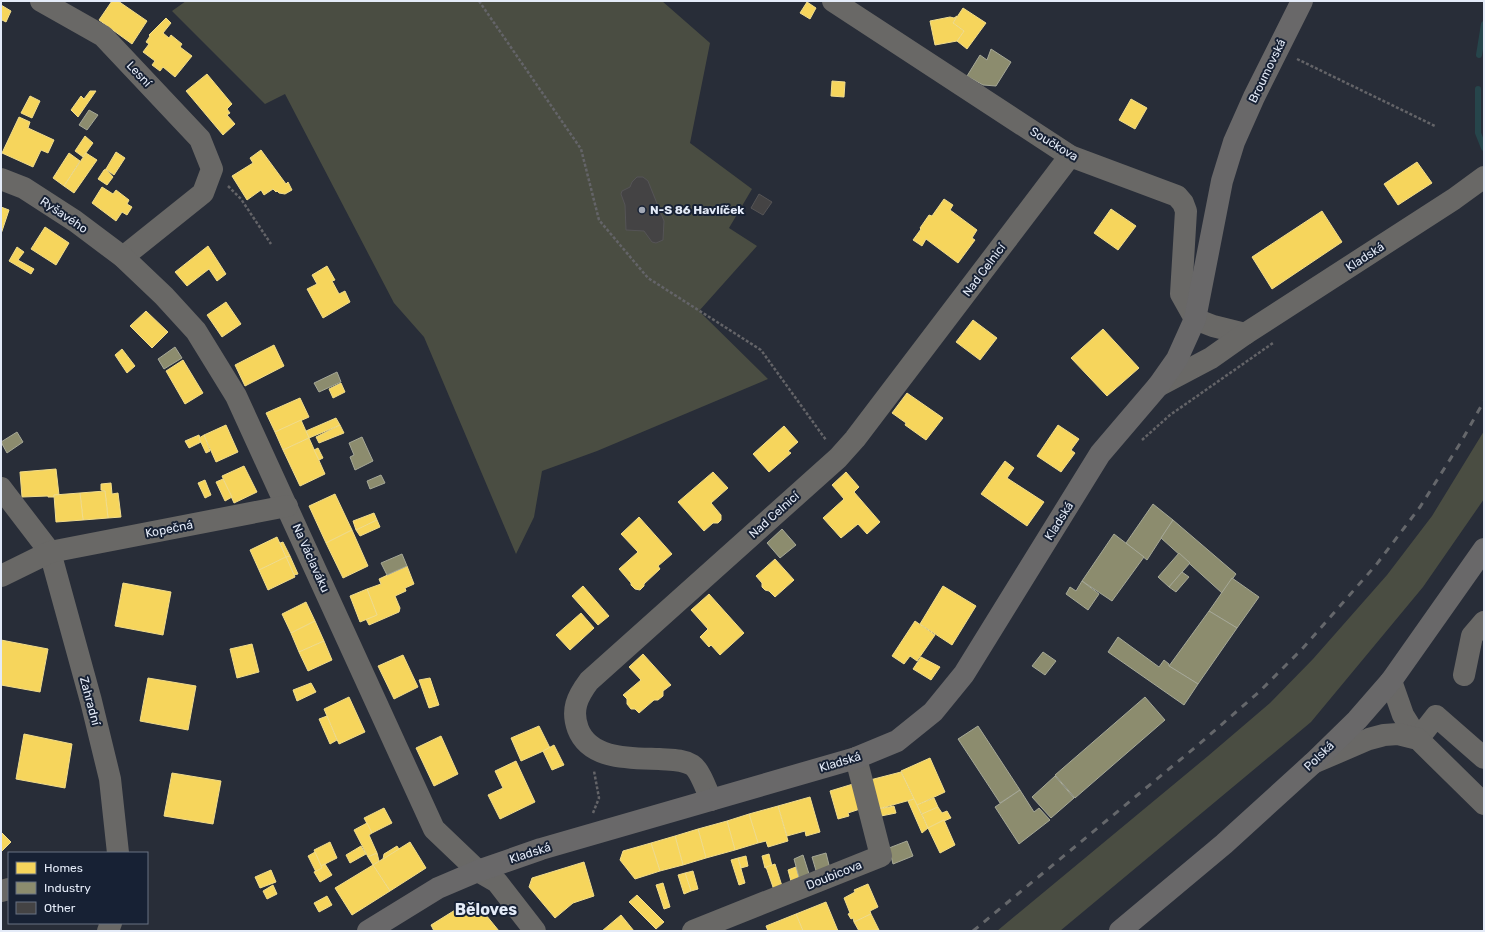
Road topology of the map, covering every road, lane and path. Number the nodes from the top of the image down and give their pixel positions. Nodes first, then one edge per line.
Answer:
1 (42, 1) edge
2 (479, 1) edge
3 (832, 1) edge
4 (1302, 1) edge
5 (1277, 50) junction
6 (1435, 126) dead end
7 (1234, 142) joint
8 (1070, 156) junction
9 (212, 169) junction
10 (1484, 177) edge
11 (1, 179) edge
12 (271, 244) dead end
13 (123, 257) junction
14 (1195, 319) junction
15 (1245, 334) junction
16 (1276, 341) dead end
17 (1158, 386) junction
18 (1137, 444) dead end
19 (838, 458) junction
20 (1, 488) edge
21 (287, 506) junction
22 (1484, 549) edge
23 (50, 552) junction
24 (1, 576) edge
25 (1484, 622) edge
26 (1464, 675) dead end
27 (1391, 680) junction
28 (1418, 739) junction
29 (590, 747) junction
30 (856, 758) junction
31 (1484, 758) edge
32 (1313, 763) junction
33 (711, 800) junction
34 (1484, 804) edge
35 (584, 837) junction
36 (118, 852) edge
37 (478, 871) junction
38 (368, 931) edge
39 (535, 931) edge
40 (693, 931) edge
41 (1120, 931) edge

1 - 9 street, Lesní
2 - 19 path
3 - 8 street, Součkova
4 - 5 main road, Broumovská
5 - 6 path
5 - 7 main road, Broumovská
7 - 14 main road, Kladská
8 - 14 street, Součkova
8 - 19 street, Nad Celnicí
9 - 12 path
9 - 13 street
10 - 15 street, Kladská
11 - 13 street, Ryšavého
13 - 21 street, Na Václaváku
14 - 15 street
14 - 17 main road, Kladská
15 - 17 street, Kladská
16 - 18 path
17 - 30 main road, Kladská
19 - 29 street, Nad Celnicí
20 - 23 street
21 - 23 street, Kopečná
21 - 37 street, Na Václaváku
22 - 27 main road, Polská
23 - 24 street, Kopečná
23 - 36 street, Zahradní
25 - 26 street
27 - 28 street
27 - 32 main road, Polská
28 - 31 street
28 - 32 street
28 - 34 street
29 - 33 street
29 - 35 path
30 - 33 main road, Kladská
30 - 40 street, Doubicova
32 - 41 main road, Polská
33 - 35 main road, Kladská
35 - 37 main road, Kladská
37 - 38 main road, Kladská
37 - 39 street, Na Václaváku

